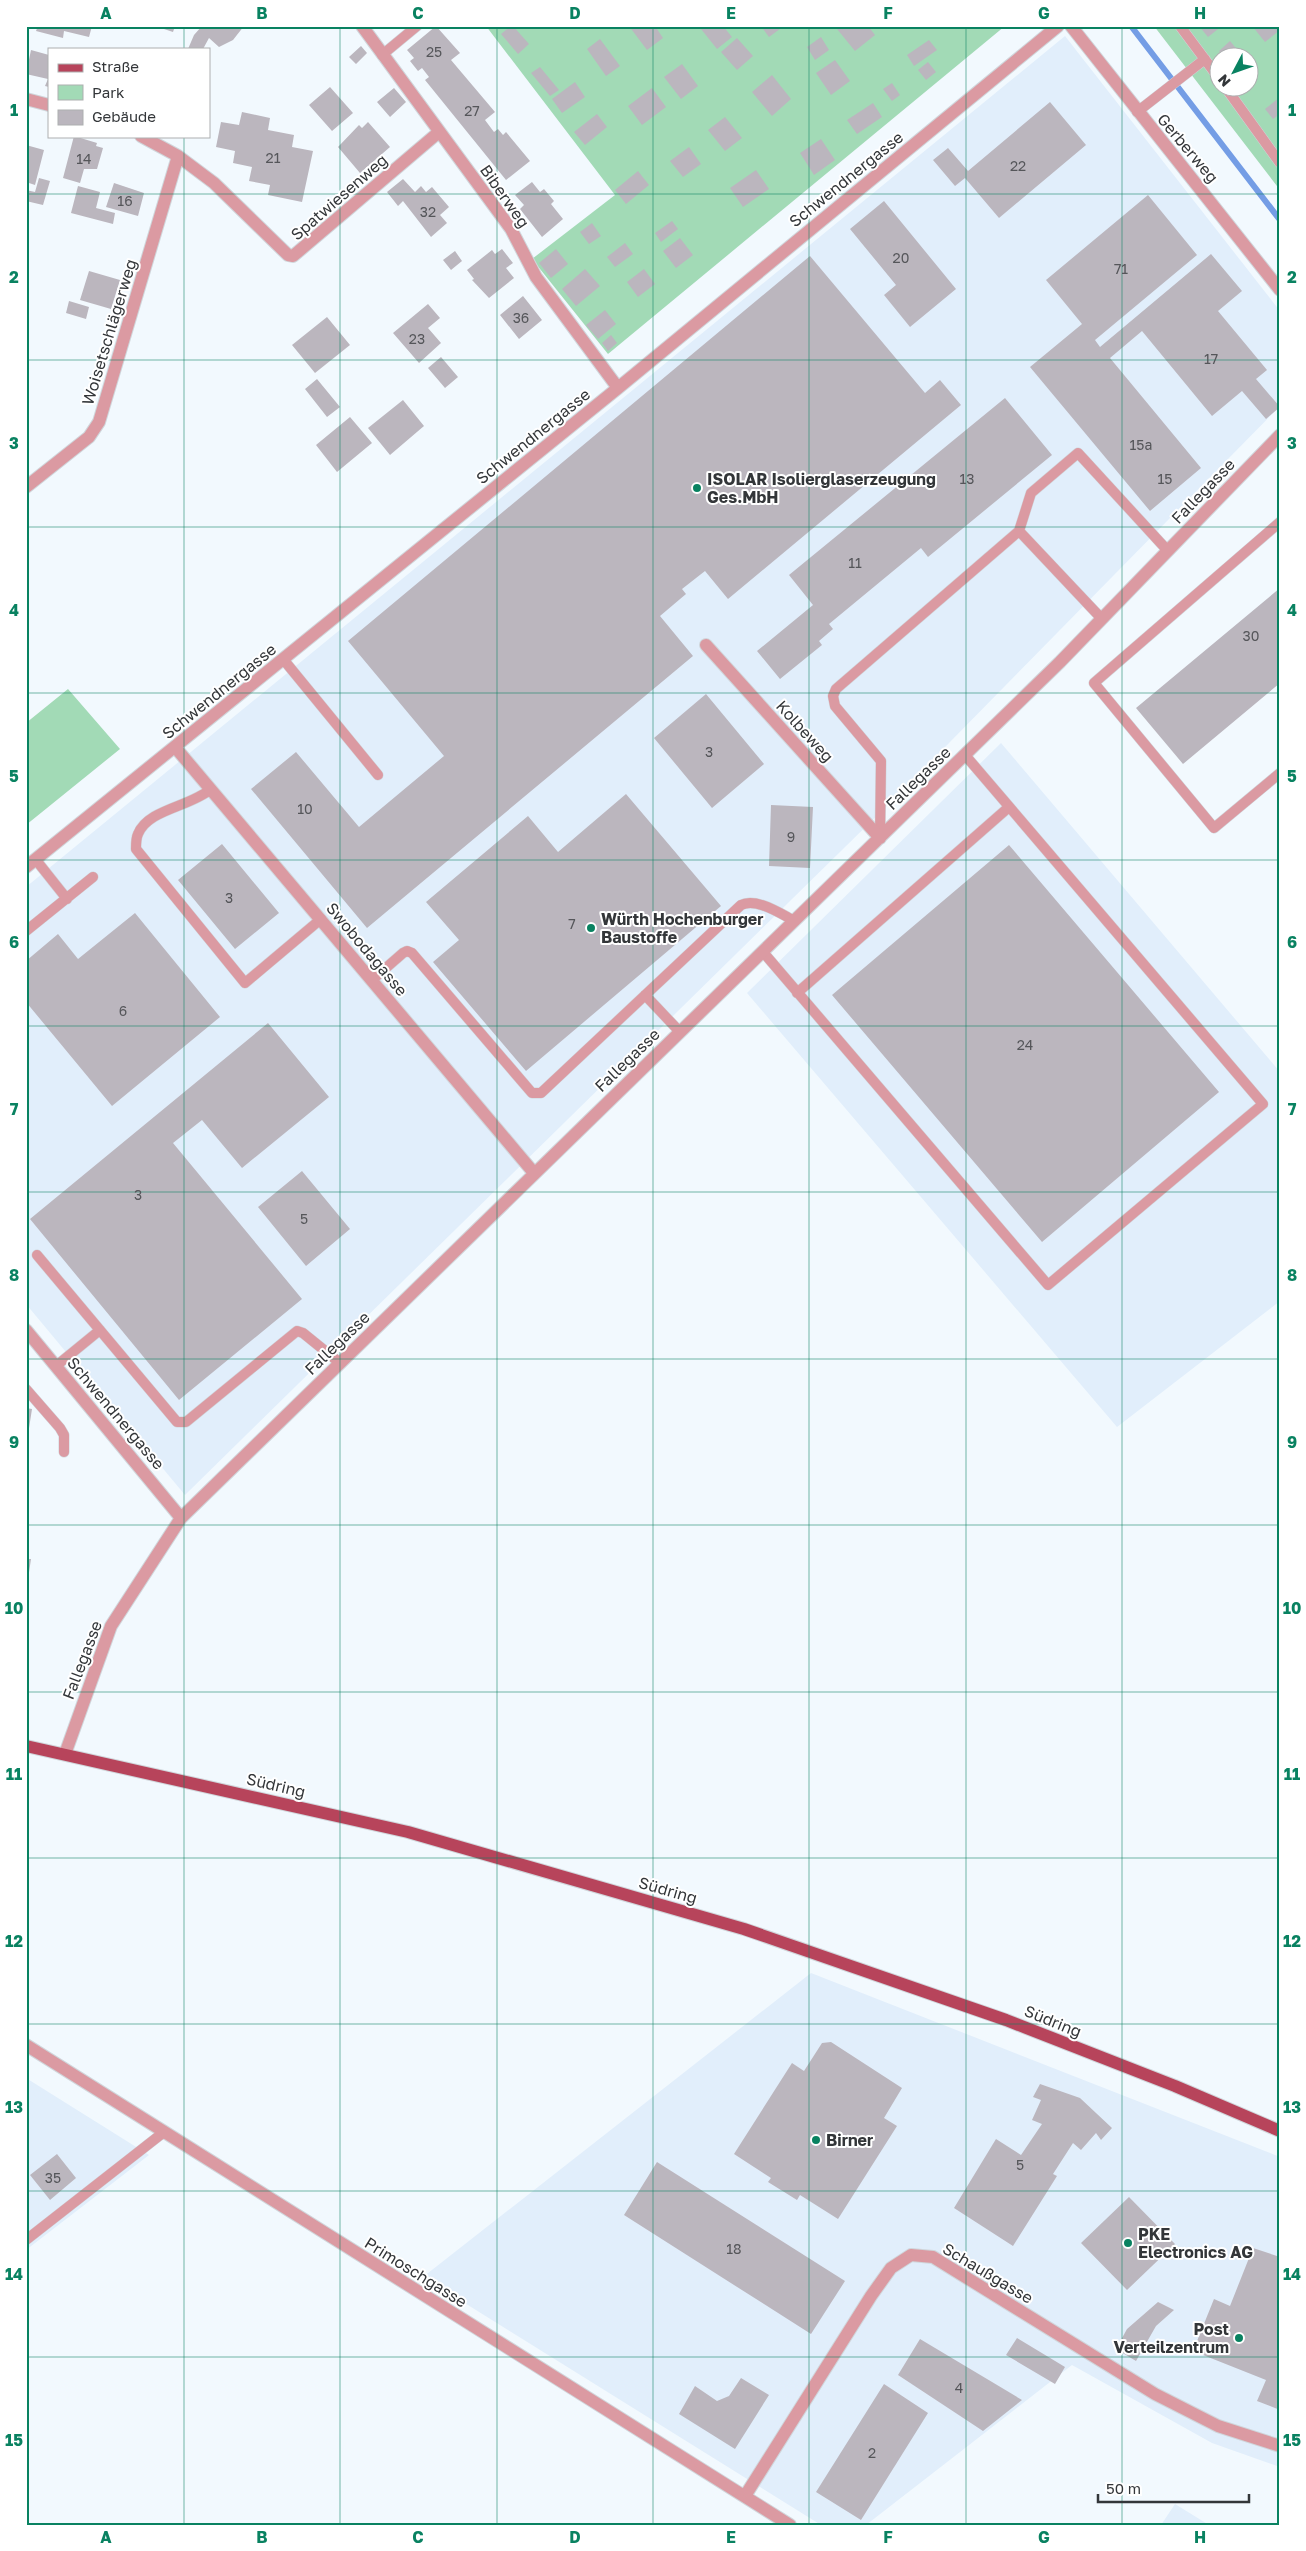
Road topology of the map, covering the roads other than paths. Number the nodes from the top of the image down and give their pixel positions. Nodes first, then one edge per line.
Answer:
1 (362, 26) edge
2 (417, 26) edge
3 (1058, 26) edge
4 (1071, 26) edge
5 (1180, 26) edge
6 (382, 55) junction
7 (1206, 59) junction
8 (1208, 62) edge
9 (1233, 98) edge
10 (26, 99) edge
11 (48, 105) edge
12 (1137, 112) junction
13 (439, 132) junction
14 (145, 138) edge
15 (178, 156) junction
16 (1280, 163) edge
17 (1280, 290) edge
18 (618, 388) junction
19 (1280, 435) edge
20 (26, 487) edge
21 (1280, 522) edge
22 (1019, 531) junction
23 (1168, 551) junction
24 (1102, 619) junction
25 (706, 644) dead end
26 (283, 659) junction
27 (175, 747) junction
28 (965, 755) junction
29 (1280, 773) edge
30 (378, 775) dead end
31 (211, 789) junction
32 (1009, 807) junction
33 (880, 838) junction
34 (31, 863) edge
35 (93, 877) dead end
36 (67, 899) junction
37 (321, 919) junction
38 (795, 921) junction
39 (26, 931) edge
40 (763, 952) junction
41 (372, 980) junction
42 (798, 993) junction
43 (645, 995) junction
44 (680, 1032) junction
45 (534, 1173) junction
46 (37, 1255) dead end
47 (26, 1330) edge
48 (100, 1330) junction
49 (340, 1362) junction
50 (56, 1366) junction
51 (26, 1389) edge
52 (64, 1452) dead end
53 (181, 1518) junction
54 (26, 1746) edge
55 (65, 1754) junction
56 (26, 2045) edge
57 (1280, 2131) edge
58 (164, 2132) junction
59 (26, 2240) edge
60 (1280, 2446) edge
61 (744, 2496) junction
62 (790, 2525) edge

1 - 6 street, Biberweg
2 - 6 lane
3 - 18 street, Schwendnergasse
4 - 12 street, Gerberweg
5 - 7 lane
6 - 13 street, Biberweg
7 - 8 lane
7 - 12 lane
9 - 16 lane
10 - 11 street
12 - 17 street, Gerberweg
13 - 15 street, Spatwiesenweg
13 - 18 street, Biberweg
14 - 15 street, Spatwiesenweg
15 - 20 street, Woisetschlägerweg
18 - 26 street, Schwendnergasse
19 - 23 street, Fallegasse
21 - 29 lane
22 - 23 lane
22 - 24 lane
22 - 33 lane
23 - 24 street, Fallegasse
24 - 28 street, Fallegasse
25 - 33 street, Kolbeweg
26 - 27 street, Schwendnergasse
26 - 30 lane
27 - 31 street, Swobodagasse
27 - 34 street, Schwendnergasse
28 - 32 lane
28 - 33 street, Fallegasse
31 - 37 street, Swobodagasse
31 - 37 lane
32 - 42 lane
32 - 42 lane
33 - 38 street, Fallegasse
34 - 36 lane
35 - 36 lane
36 - 39 lane
37 - 41 street, Swobodagasse
38 - 40 street, Fallegasse
38 - 43 lane
40 - 42 lane
40 - 44 street, Fallegasse
41 - 43 lane
41 - 45 street, Swobodagasse
43 - 44 lane
44 - 45 street, Fallegasse
45 - 49 street, Fallegasse
46 - 48 lane
47 - 50 street, Schwendnergasse
48 - 49 lane
48 - 50 lane
49 - 53 street, Fallegasse
50 - 53 street, Schwendnergasse
51 - 52 lane
53 - 55 street, Fallegasse
54 - 55 main road, Südring
55 - 57 main road, Südring
56 - 58 street, Primoschgasse
58 - 59 lane
58 - 61 street, Primoschgasse
60 - 61 street, Schaußgasse
61 - 62 street, Primoschgasse

